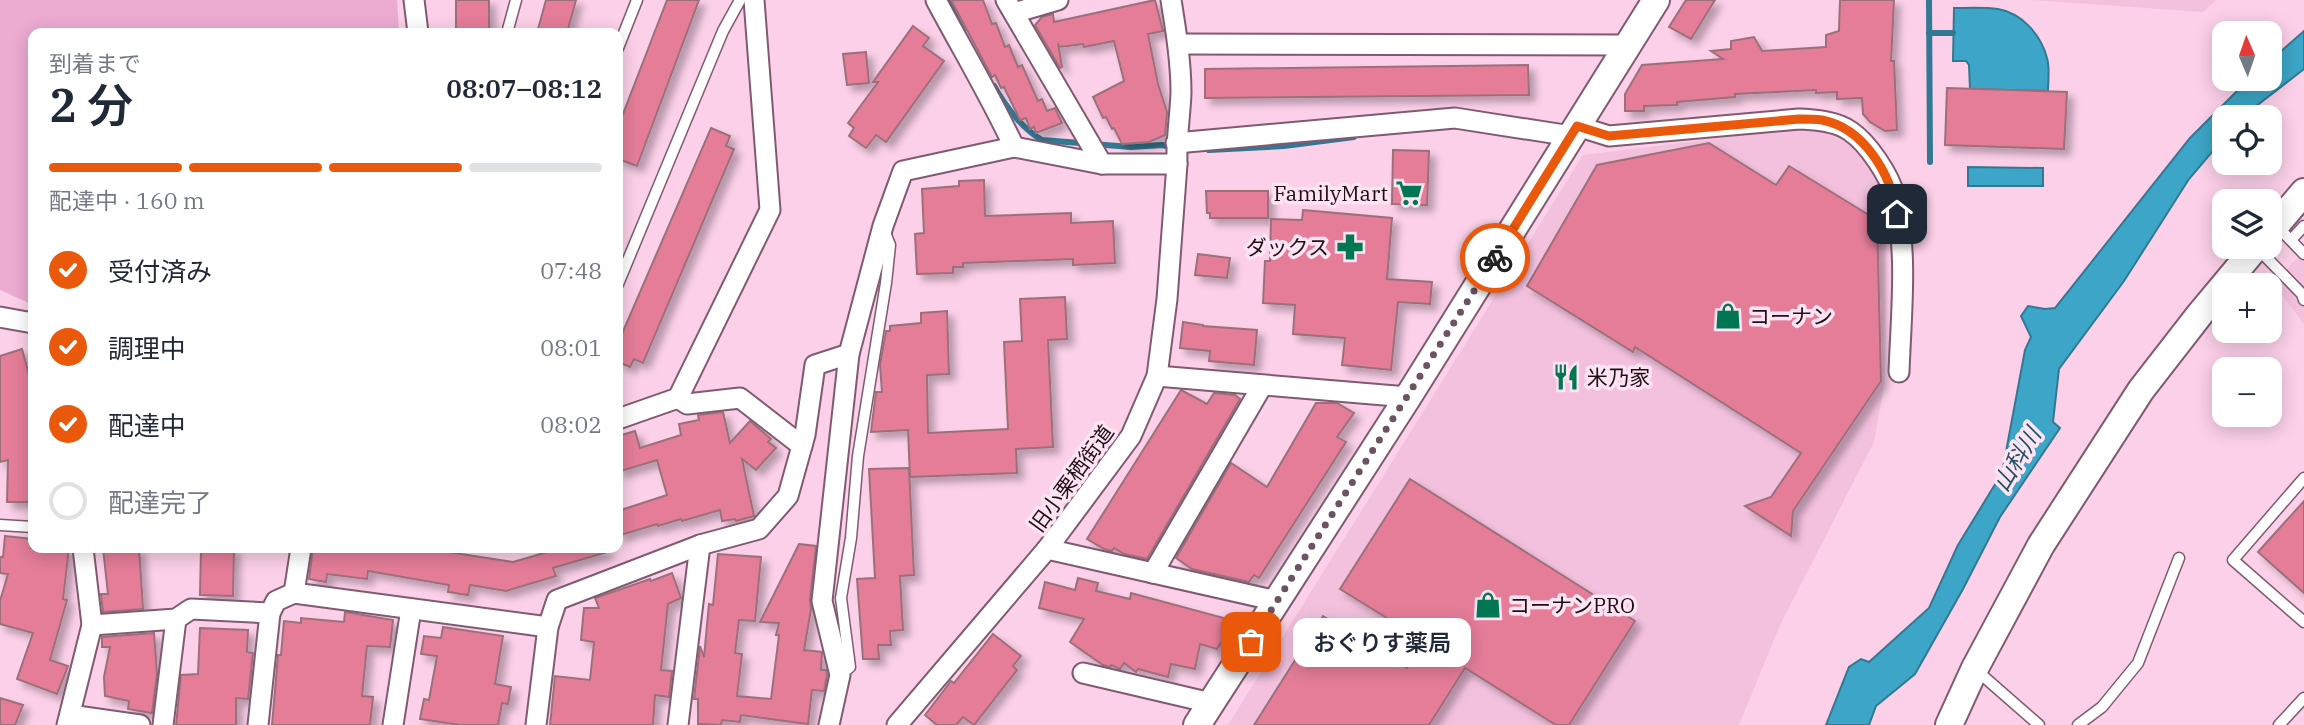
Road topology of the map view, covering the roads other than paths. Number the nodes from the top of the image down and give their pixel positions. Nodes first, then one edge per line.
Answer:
1 (414, 0) edge
2 (516, 0) edge
3 (637, 0) edge
4 (740, 0) edge
5 (754, 0) edge
6 (936, 0) edge
7 (1058, 0) edge
8 (1171, 0) edge
9 (1656, 0) edge
10 (1010, 6) edge
11 (417, 28) edge
12 (508, 28) edge
13 (623, 35) edge
14 (1178, 44) junction
15 (1628, 45) junction
16 (1574, 131) junction
17 (1014, 147) junction
18 (1176, 153) junction
19 (1100, 161) junction
20 (2304, 192) edge
21 (883, 226) junction
22 (2304, 226) edge
23 (2282, 228) edge
24 (2282, 232) edge
25 (2282, 236) edge
26 (2304, 254) edge
27 (2247, 259) edge
28 (2268, 259) edge
29 (623, 272) edge
30 (2304, 297) edge
31 (0, 317) edge
32 (28, 322) edge
33 (849, 354) junction
34 (1899, 372) dead end
35 (1157, 376) junction
36 (1262, 386) junction
37 (1408, 397) junction
38 (678, 398) junction
39 (623, 417) edge
40 (802, 446) junction
41 (2304, 478) edge
42 (0, 525) edge
43 (28, 527) edge
44 (700, 545) junction
45 (1047, 548) junction
46 (84, 553) edge
47 (300, 553) edge
48 (2179, 558) dead end
49 (1153, 573) junction
50 (294, 593) junction
51 (1277, 601) junction
52 (411, 609) junction
53 (270, 613) junction
54 (176, 619) junction
55 (2304, 622) edge
56 (92, 625) junction
57 (548, 627) junction
58 (1975, 668) junction
59 (1083, 673) dead end
60 (840, 674) junction
61 (2304, 698) edge
62 (1212, 703) junction
63 (69, 720) edge
64 (140, 725) edge
65 (163, 725) edge
66 (258, 725) edge
67 (393, 725) edge
68 (536, 725) edge
69 (678, 725) edge
70 (829, 725) edge
71 (897, 725) edge
72 (1197, 725) edge
73 (1949, 725) edge
74 (2039, 725) edge
75 (2078, 725) edge
76 (2280, 725) edge

1 - 11 street
2 - 12 lane
3 - 13 lane
4 - 29 lane
5 - 38 street
6 - 17 street
7 - 10 street
8 - 14 street, 旧小栗栖街道
9 - 15 street
10 - 19 street
14 - 15 street
14 - 18 street, 旧小栗栖街道
15 - 16 street
16 - 18 street
16 - 34 street
16 - 37 street
17 - 19 street
17 - 21 street
18 - 19 street
18 - 35 street, 旧小栗栖街道
20 - 23 street
21 - 33 street
21 - 60 lane
22 - 24 lane
25 - 26 lane
27 - 58 street
28 - 30 lane
31 - 32 street
33 - 40 street
33 - 60 street
35 - 36 street
35 - 45 street, 旧小栗栖街道
36 - 37 street
36 - 49 street
37 - 51 street
38 - 39 street
38 - 40 street
40 - 44 street
41 - 55 lane
42 - 43 lane
44 - 57 street
44 - 69 street
45 - 49 street
45 - 71 street, 旧小栗栖街道
46 - 56 street
47 - 50 street
48 - 75 lane
49 - 51 street
50 - 52 street
50 - 53 street
51 - 62 street
52 - 57 street
52 - 67 street
53 - 54 street
53 - 66 street
54 - 56 street
54 - 65 street
56 - 63 street
57 - 68 street
58 - 73 street
58 - 74 lane
59 - 62 street
60 - 70 street
61 - 76 lane
62 - 72 street
63 - 64 street

